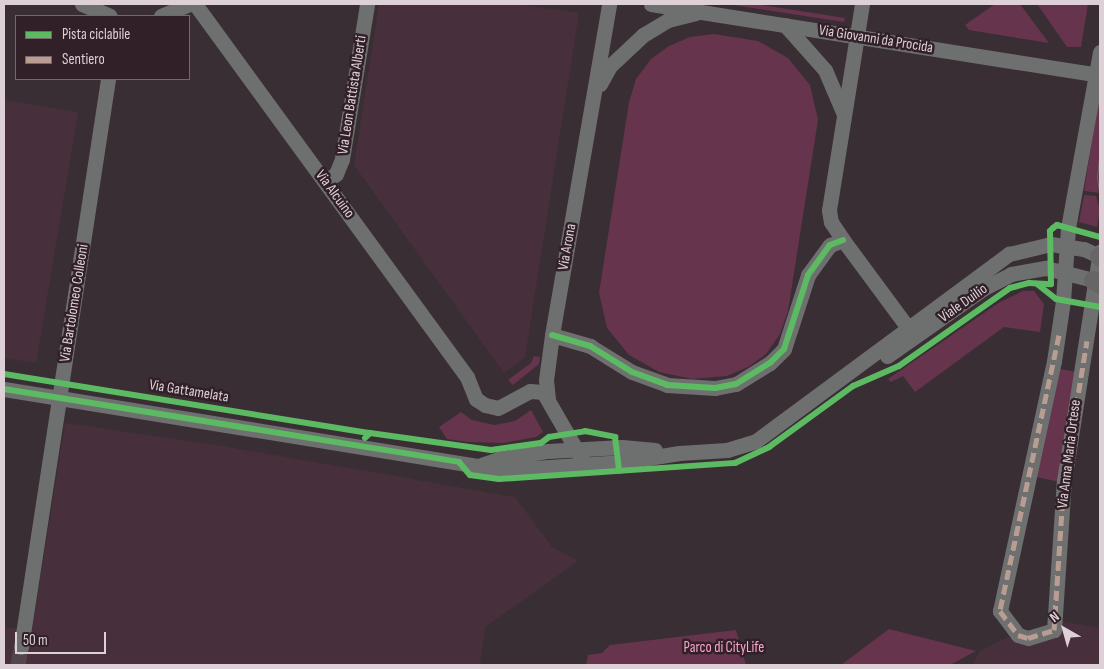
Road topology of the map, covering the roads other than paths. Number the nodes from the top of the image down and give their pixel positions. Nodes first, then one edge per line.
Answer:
1 (82, 4) edge
2 (190, 4) edge
3 (195, 4) edge
4 (367, 4) edge
5 (610, 4) edge
6 (651, 4) edge
7 (862, 4) edge
8 (703, 12) junction
9 (108, 15) edge
10 (163, 15) edge
11 (786, 24) junction
12 (857, 36) junction
13 (1100, 52) edge
14 (1098, 74) edge
15 (108, 80) edge
16 (594, 94) junction
17 (843, 115) junction
18 (326, 181) junction
19 (843, 240) junction
20 (1066, 244) junction
21 (1100, 255) edge
22 (1065, 270) junction
23 (1097, 282) edge
24 (908, 328) junction
25 (552, 334) junction
26 (843, 378) junction
27 (4, 389) edge
28 (59, 398) junction
29 (548, 399) junction
30 (575, 449) junction
31 (679, 453) junction
32 (584, 463) junction
33 (481, 465) junction
34 (21, 647) tunnel mouth

1 - 9 street
2 - 10 street
3 - 18 street, Via Alcuino
4 - 18 street, Via Leon Battista Alberti
5 - 16 street, Via Arona
6 - 8 street, Via Giovanni da Procida
7 - 12 street
8 - 11 street, Via Giovanni da Procida
8 - 16 street, Via Arona
11 - 12 street, Via Giovanni da Procida
11 - 17 street
12 - 14 street, Via Giovanni da Procida
12 - 17 street
13 - 14 street, Via Anna Maria Ortese
14 - 20 street, Via Anna Maria Ortese
15 - 28 street, Via Bartolomeo Colleoni
16 - 25 street, Via Arona
17 - 19 street
18 - 29 street, Via Alcuino
19 - 24 street
19 - 25 street
20 - 21 street
20 - 22 street, Via Anna Maria Ortese
20 - 24 street, Viale Duilio
21 - 23 street, Via Anna Maria Ortese
22 - 23 street, Viale Duilio
22 - 23 street, Via Anna Maria Ortese
22 - 26 street, Viale Duilio
24 - 26 street, Viale Duilio
25 - 29 street, Via Arona
26 - 31 street, Viale Duilio
27 - 28 street, Via Gattamelata
28 - 33 street, Via Gattamelata
28 - 34 street, Via Bartolomeo Colleoni
29 - 30 street
30 - 31 street, Viale Duilio
30 - 32 street
30 - 33 street, Viale Duilio
31 - 32 street, Viale Duilio
32 - 33 street, Viale Duilio

